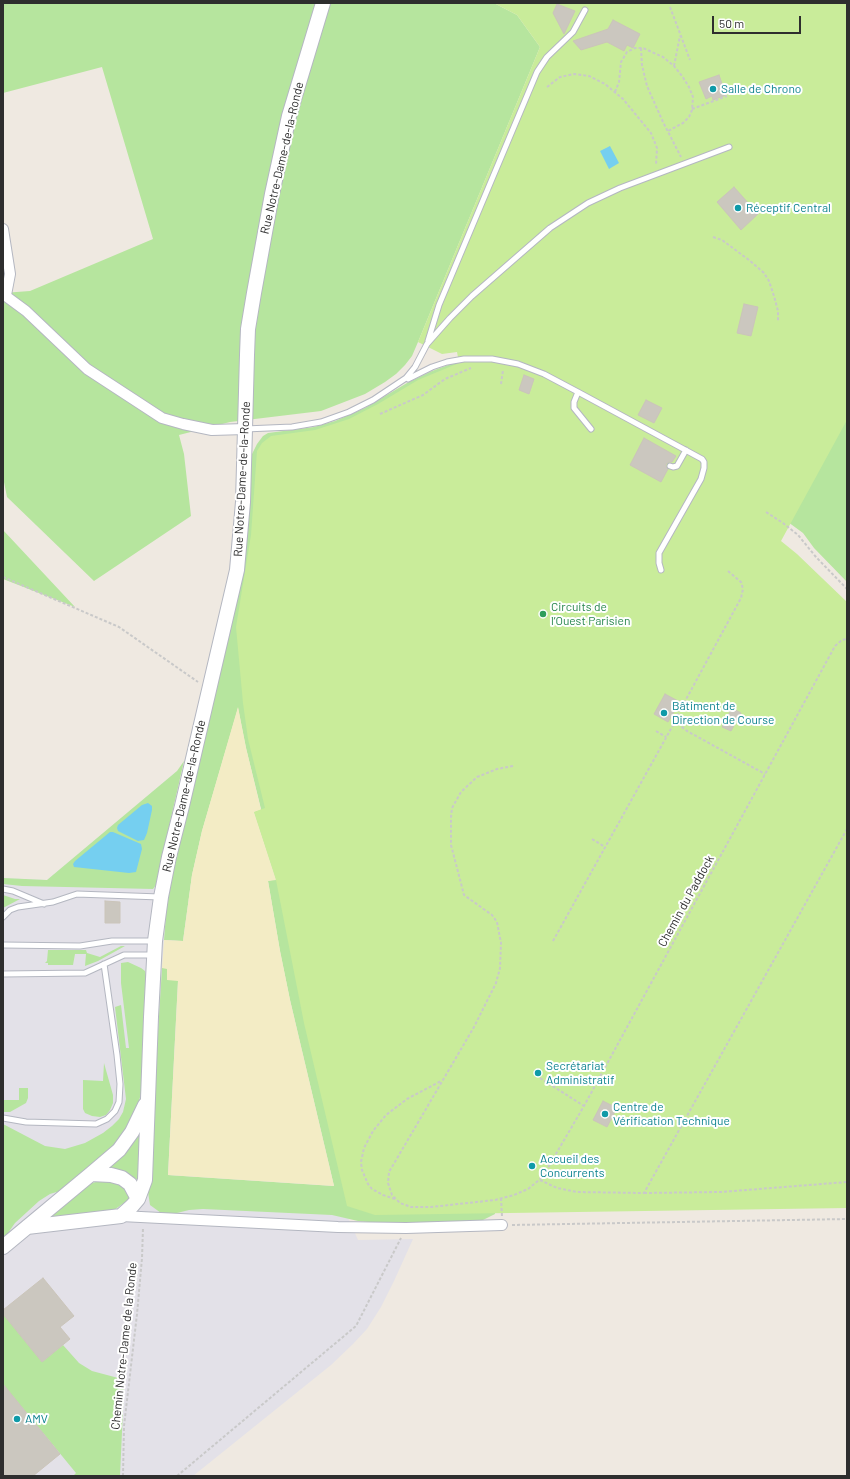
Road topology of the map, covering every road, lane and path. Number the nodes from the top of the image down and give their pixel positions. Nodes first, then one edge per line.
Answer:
1 (323, 3) edge
2 (670, 6) dead end
3 (585, 10) dead end
4 (681, 35) junction
5 (641, 48) junction
6 (690, 60) dead end
7 (674, 66) junction
8 (547, 87) dead end
9 (615, 92) junction
10 (727, 96) dead end
11 (692, 108) junction
12 (668, 131) junction
13 (729, 147) dead end
14 (685, 164) junction
15 (656, 175) junction
16 (3, 229) edge
17 (713, 237) dead end
18 (4, 294) edge
19 (778, 321) dead end
20 (427, 344) junction
21 (481, 358) junction
22 (504, 361) junction
23 (501, 384) dead end
24 (396, 385) junction
25 (578, 392) junction
26 (380, 414) dead end
27 (245, 429) junction
28 (591, 429) dead end
29 (686, 450) junction
30 (670, 466) dead end
31 (766, 512) dead end
32 (661, 570) dead end
33 (728, 571) dead end
34 (3, 576) edge
35 (847, 589) edge
36 (847, 639) edge
37 (209, 690) junction
38 (677, 716) junction
39 (656, 731) dead end
40 (666, 737) junction
41 (513, 766) dead end
42 (766, 774) junction
43 (847, 829) edge
44 (592, 839) dead end
45 (605, 847) junction
46 (3, 889) edge
47 (161, 897) junction
48 (45, 904) junction
49 (3, 917) edge
50 (553, 940) dead end
51 (3, 945) edge
52 (155, 948) junction
53 (104, 964) junction
54 (3, 974) edge
55 (540, 1078) dead end
56 (442, 1081) junction
57 (148, 1098) junction
58 (584, 1106) junction
59 (3, 1118) edge
60 (91, 1174) junction
61 (540, 1180) junction
62 (847, 1182) edge
63 (644, 1193) junction
64 (138, 1198) junction
65 (502, 1198) junction
66 (397, 1200) junction
67 (120, 1216) junction
68 (143, 1217) junction
69 (847, 1219) edge
70 (502, 1225) junction
71 (27, 1227) junction
72 (406, 1228) junction
73 (3, 1247) edge
74 (123, 1476) edge
75 (177, 1476) edge

1 - 27 main road, Rue Notre-Dame-de-la-Ronde
2 - 4 path
3 - 20 lane
4 - 6 path
4 - 7 path
5 - 7 path
5 - 9 path
5 - 12 path
7 - 11 path
8 - 9 path
9 - 15 path
10 - 11 path
11 - 12 path
12 - 14 path
13 - 14 lane
14 - 15 lane
15 - 20 lane
16 - 18 street
17 - 19 path
18 - 27 street
20 - 24 lane
21 - 22 lane
21 - 24 lane
21 - 26 path
22 - 23 path
22 - 25 lane
24 - 27 lane
25 - 28 lane
25 - 29 lane
27 - 37 main road, Rue Notre-Dame-de-la-Ronde
29 - 30 lane
29 - 32 lane
31 - 35 path
33 - 38 path
34 - 37 path
36 - 42 path, Chemin du Paddock
37 - 47 main road, Rue Notre-Dame-de-la-Ronde
38 - 40 path
38 - 42 path
39 - 40 path
40 - 45 path
41 - 56 path
42 - 58 path, Chemin du Paddock
43 - 63 path
44 - 45 path
45 - 50 path
46 - 48 lane
47 - 48 lane
47 - 52 main road, Rue Notre-Dame-de-la-Ronde
48 - 49 lane
51 - 52 lane
52 - 53 lane
52 - 57 main road, Rue Notre-Dame-de-la-Ronde
53 - 54 lane
53 - 59 lane
55 - 58 path
56 - 66 path
56 - 66 path, Chemin du Paddock
57 - 60 main road, Rue Notre-Dame-de-la-Ronde
57 - 64 main road, Rue Notre-Dame-de-la-Ronde
58 - 61 path, Chemin du Paddock
60 - 64 main road
60 - 71 main road, Rue Notre-Dame-de-la-Ronde
61 - 63 path
61 - 65 path, Chemin du Paddock
62 - 63 path
64 - 67 main road, Rue Notre-Dame-de-la-Ronde
65 - 66 path, Chemin du Paddock
65 - 70 path
67 - 68 street
67 - 71 main road
68 - 72 street
68 - 74 path, Chemin Notre-Dame de la Ronde
69 - 70 path
70 - 72 street
71 - 73 main road, Rue Notre-Dame-de-la-Ronde
72 - 75 path

